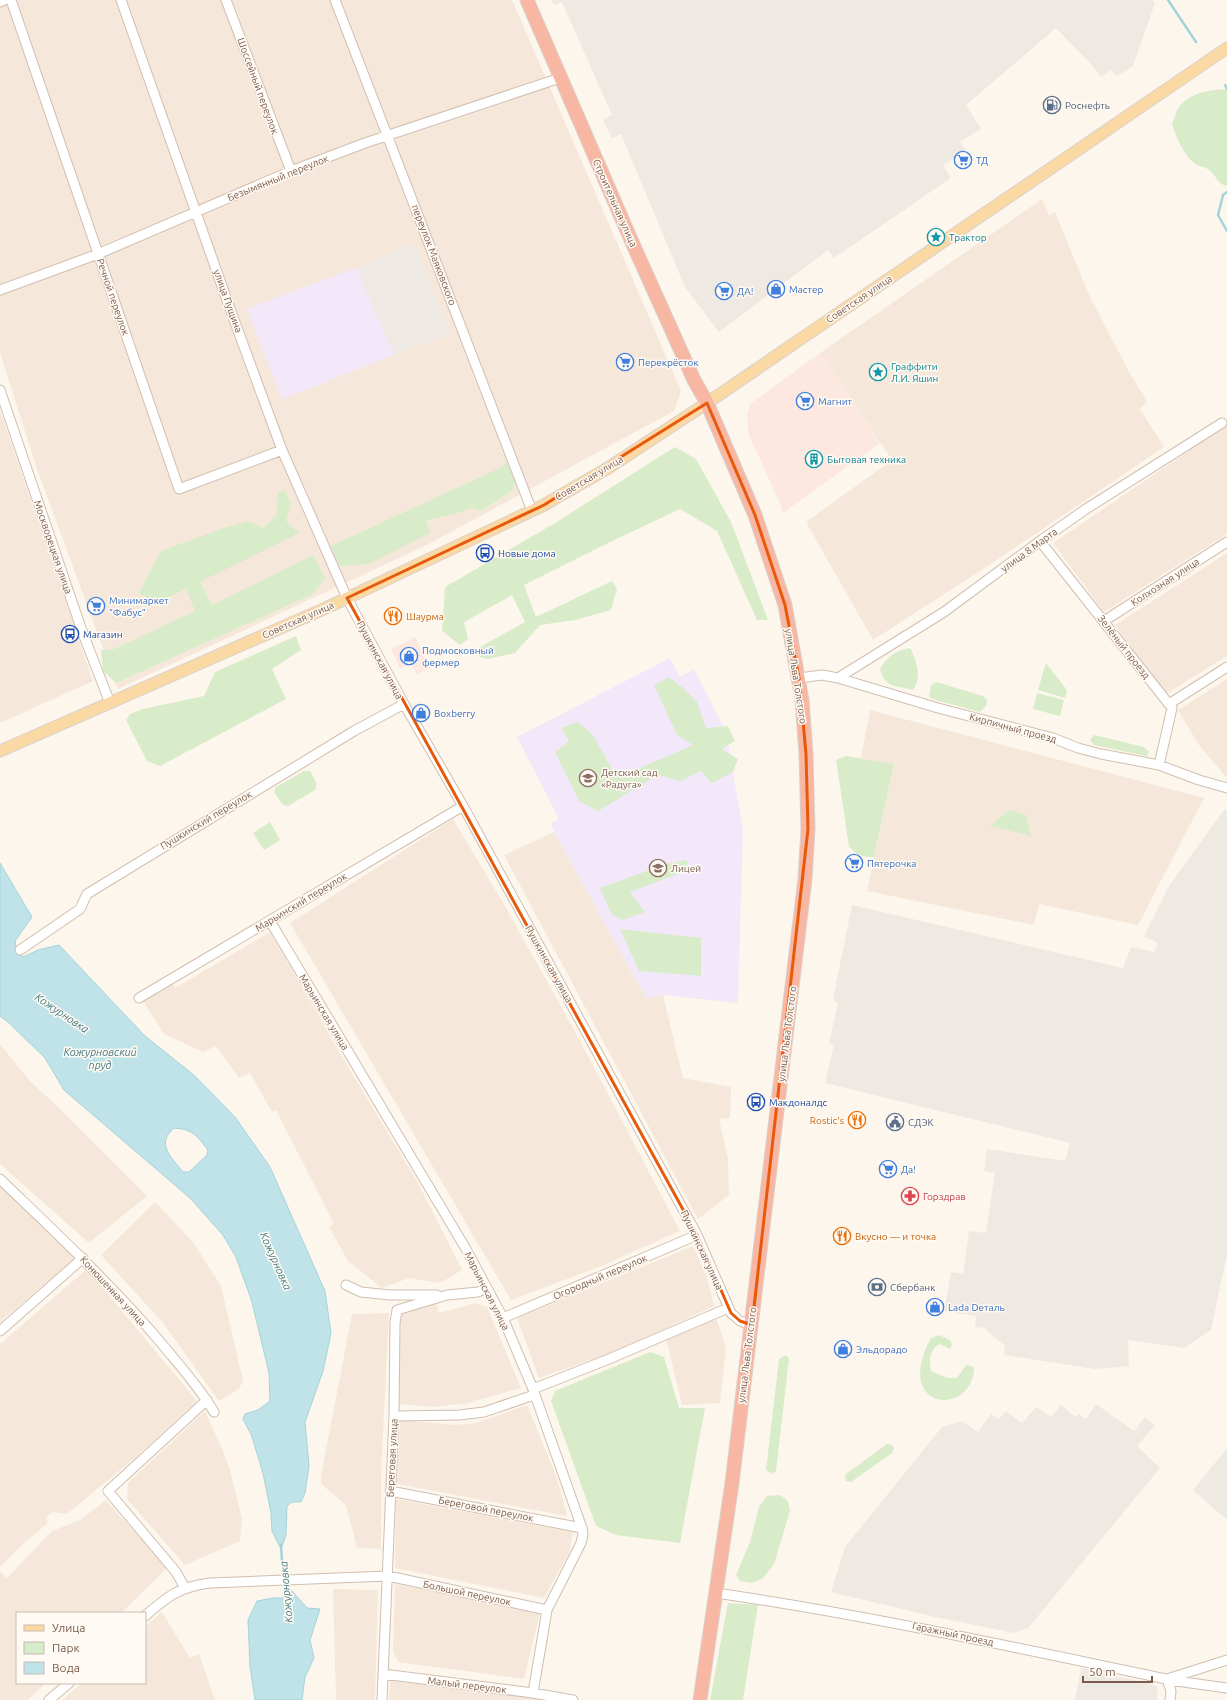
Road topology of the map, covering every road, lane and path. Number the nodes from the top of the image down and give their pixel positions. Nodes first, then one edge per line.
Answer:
1 (4, 0) edge
2 (11, 0) edge
3 (121, 0) edge
4 (226, 0) edge
5 (335, 0) edge
6 (528, 0) edge
7 (0, 2) edge
8 (1227, 48) edge
9 (560, 78) junction
10 (387, 135) junction
11 (290, 171) junction
12 (196, 212) junction
13 (98, 254) junction
14 (0, 290) edge
15 (0, 390) edge
16 (707, 404) junction
17 (1222, 423) dead end
18 (282, 450) junction
19 (532, 510) junction
20 (1040, 541) junction
21 (1227, 542) edge
22 (347, 598) junction
23 (1104, 621) junction
24 (1227, 667) edge
25 (799, 678) junction
26 (838, 678) junction
27 (110, 703) junction
28 (404, 704) junction
29 (1169, 704) junction
30 (0, 751) edge
31 (1159, 765) junction
32 (1227, 788) edge
33 (463, 806) junction
34 (270, 921) junction
35 (20, 950) dead end
36 (139, 998) dead end
37 (0, 1179) edge
38 (697, 1235) junction
39 (83, 1258) junction
40 (346, 1285) dead end
41 (487, 1288) junction
42 (447, 1295) junction
43 (728, 1308) junction
44 (503, 1318) junction
45 (752, 1324) junction
46 (0, 1331) edge
47 (534, 1392) junction
48 (207, 1400) junction
49 (214, 1412) dead end
50 (394, 1416) junction
51 (390, 1491) junction
52 (582, 1528) junction
53 (388, 1576) junction
54 (185, 1588) junction
55 (716, 1593) junction
56 (547, 1610) junction
57 (146, 1615) edge
58 (1227, 1660) edge
59 (383, 1674) junction
60 (1167, 1680) junction
61 (68, 1684) edge
62 (1227, 1688) edge
63 (533, 1693) junction
64 (49, 1700) edge
65 (382, 1700) edge
66 (573, 1700) edge
67 (700, 1700) edge
68 (1170, 1700) edge

1 - 7 street
2 - 13 street, Речной переулок
3 - 12 street, улица Пущина
4 - 11 street, Шоссейный переулок
5 - 10 street, переулок Маяковского
6 - 9 highway, Строительная улица
8 - 16 main road, Советская улица
9 - 10 street, Безымянный переулок
9 - 16 highway, Строительная улица
10 - 11 street, Безымянный переулок
10 - 19 street, переулок Маяковского
11 - 12 street, Безымянный переулок
12 - 13 street, Безымянный переулок
12 - 18 street, улица Пущина
13 - 14 street, Безымянный переулок
13 - 18 street, Речной переулок
15 - 27 street, Москворецкая улица
16 - 19 main road, Советская улица
16 - 25 highway, улица Льва Толстого
17 - 20 street, улица 8 Марта
18 - 22 street, улица Пущина
19 - 22 main road, Советская улица
20 - 23 street, Зелёный проезд
20 - 26 street, улица 8 Марта
21 - 23 street, Колхозная улица
22 - 27 main road, Советская улица
22 - 28 street, Пушкинская улица
23 - 29 street, Зелёный проезд
24 - 29 street
25 - 26 street, Кирпичный проезд
25 - 45 highway, улица Льва Толстого
26 - 31 street, Кирпичный проезд
27 - 30 main road, Советская улица
28 - 33 street, Пушкинская улица
28 - 35 street, Пушкинский переулок
29 - 31 street
31 - 32 street, Кирпичный проезд
33 - 34 street, Марьинский переулок
33 - 38 street, Пушкинская улица
34 - 36 street, Марьинский переулок
34 - 41 street, Марьинская улица
37 - 39 street, Конюшенная улица
38 - 43 street, Пушкинская улица
38 - 44 street, Огородный переулок
39 - 46 street
39 - 48 street, Конюшенная улица
40 - 42 street
41 - 42 street, Береговая улица
41 - 44 street, Марьинская улица
42 - 50 street, Береговая улица
43 - 45 street, Пушкинская улица
43 - 47 street
44 - 47 street, Марьинская улица
45 - 55 highway, улица Льва Толстого
47 - 50 street
47 - 52 street, Марьинская улица
48 - 49 street, Конюшенная улица
48 - 54 street
50 - 51 street, Береговая улица
51 - 52 street, Береговой переулок
51 - 53 street, Береговая улица
52 - 56 street, Марьинская улица
53 - 54 street, Большой переулок
53 - 56 street, Большой переулок
53 - 59 street, Береговая улица
54 - 57 street, Большой переулок
55 - 60 street, Гаражный проезд
55 - 67 highway, улица Льва Толстого
56 - 63 street, Марьинская улица
58 - 60 street
59 - 63 street, Малый переулок
59 - 65 street, Береговая улица
60 - 62 street, Гаражный проезд
60 - 68 street
61 - 64 street
63 - 66 street, Малый переулок

